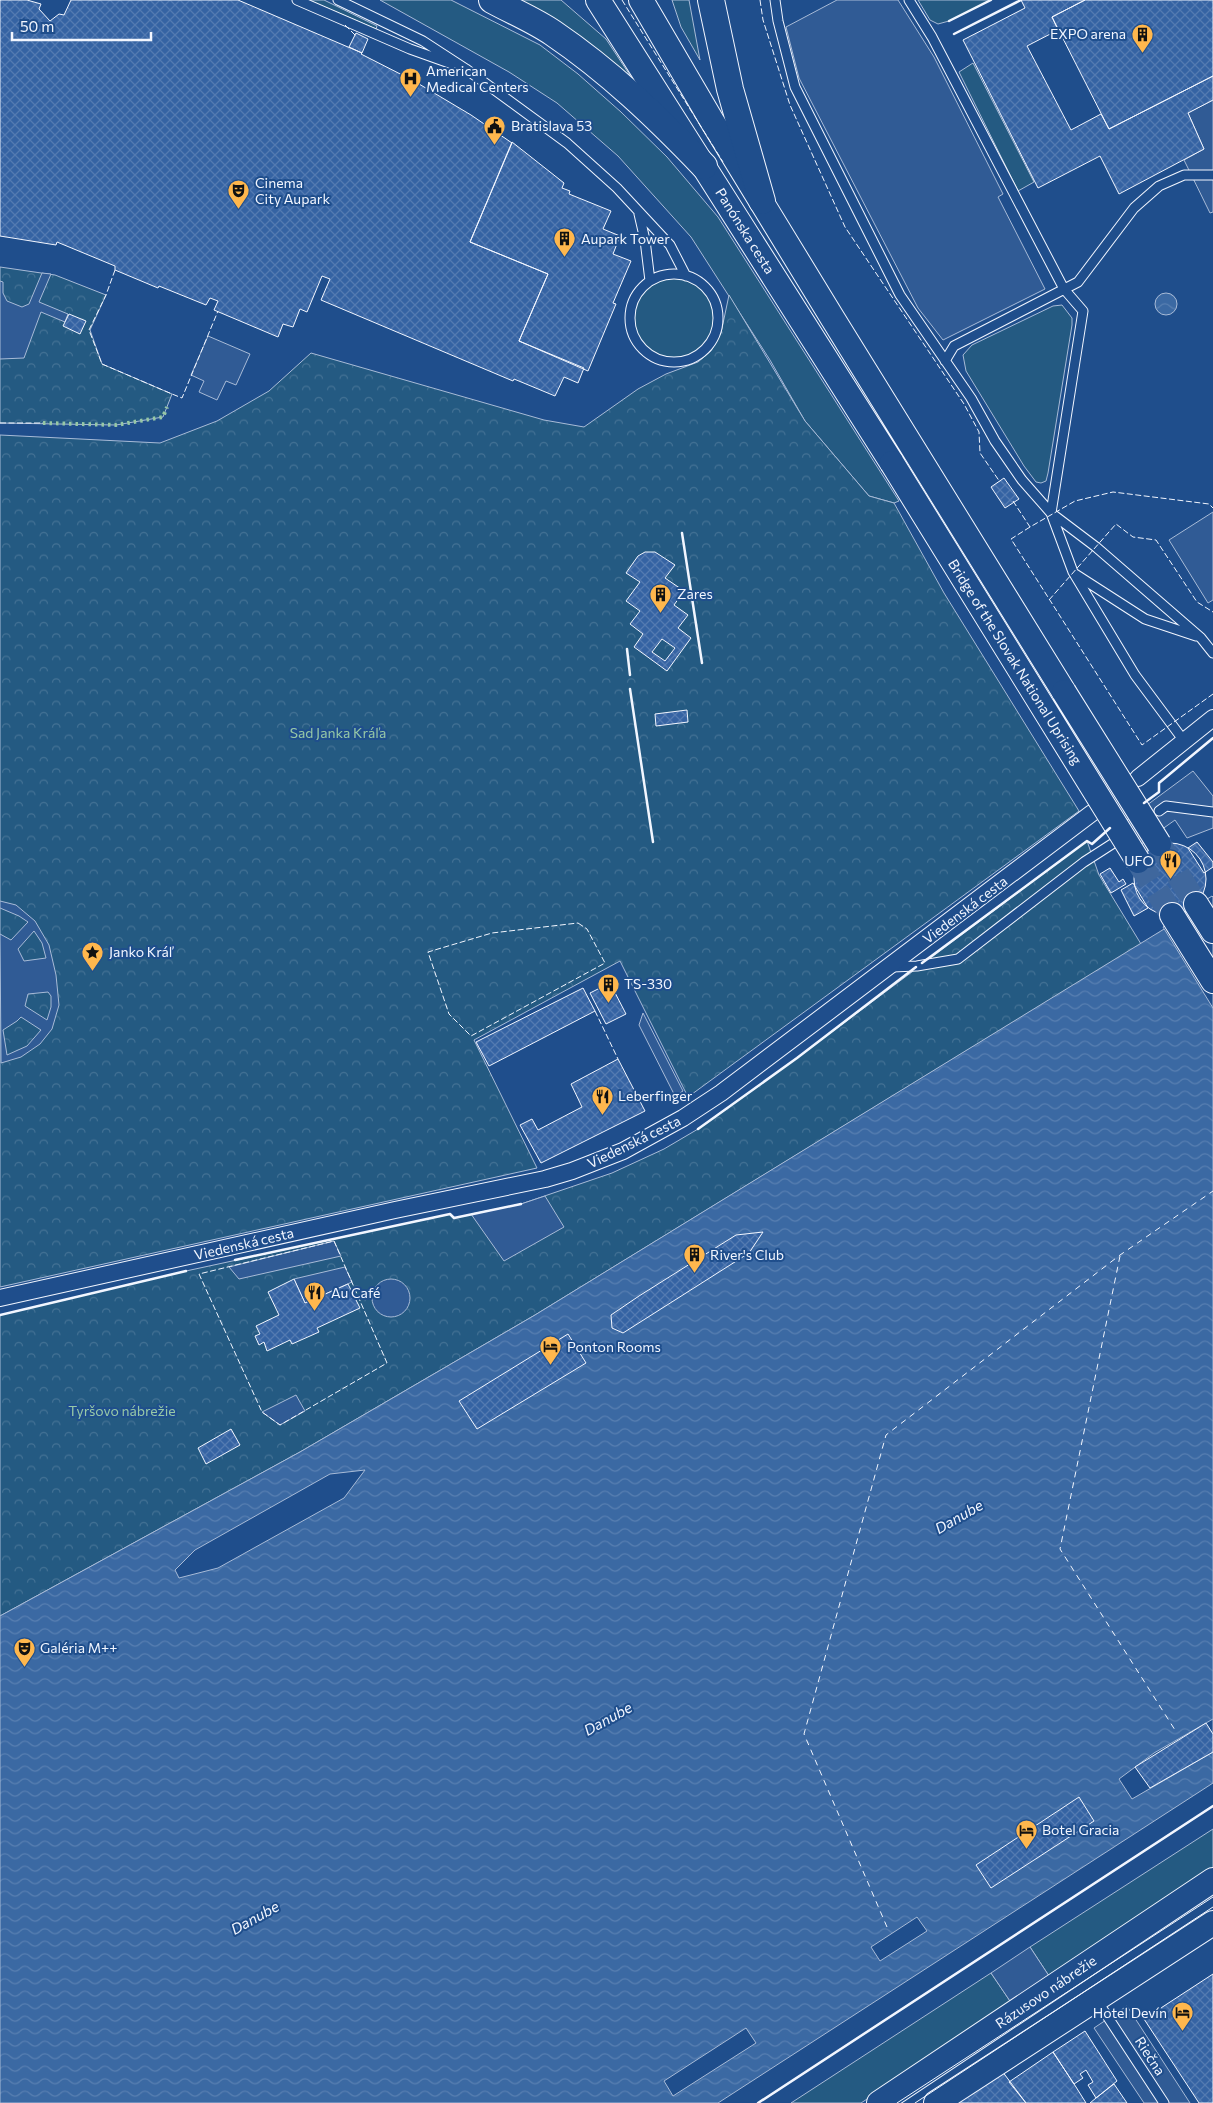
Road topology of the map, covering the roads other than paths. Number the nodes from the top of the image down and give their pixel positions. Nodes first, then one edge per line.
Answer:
1 (297, 0) edge
2 (338, 0) edge
3 (492, 0) edge
4 (598, 0) edge
5 (641, 0) edge
6 (711, 0) edge
7 (774, 0) edge
8 (910, 0) edge
9 (466, 69) junction
10 (704, 166) junction
11 (1213, 175) edge
12 (762, 201) junction
13 (639, 213) junction
14 (686, 276) junction
15 (650, 281) junction
16 (1064, 289) junction
17 (945, 362) junction
18 (892, 463) joint
19 (1051, 514) junction
20 (1073, 572) junction
21 (1201, 638) junction
22 (1213, 653) edge
23 (1213, 718) edge
24 (1184, 741) junction
25 (1138, 778) dead end
26 (1159, 811) dead end
27 (1213, 812) edge
28 (1092, 813) dead end
29 (1112, 844) dead end
30 (1159, 844) tunnel mouth
31 (1138, 860) tunnel mouth
32 (1196, 904) tunnel mouth
33 (1172, 915) tunnel mouth
34 (1213, 931) edge
35 (889, 967) junction
36 (1213, 981) edge
37 (0, 1298) edge
38 (1210, 1883) edge
39 (1213, 1923) edge
40 (1096, 1999) junction
41 (879, 2103) edge
42 (936, 2103) edge
43 (1164, 2103) edge

1 - 9 lane
2 - 9 lane
3 - 10 main road
4 - 10 main road, Panónska cesta
5 - 12 main road
6 - 12 main road
7 - 17 lane
8 - 16 lane
9 - 13 lane
10 - 18 main road, Panónska cesta
11 - 16 lane
12 - 30 main road, Bridge of the Slovak National Uprising, bridge
13 - 14 lane
13 - 15 lane
14 - 15 lane
14 - 15 lane
16 - 17 lane
16 - 19 lane
17 - 19 lane
18 - 31 main road, Bridge of the Slovak National Uprising, bridge
19 - 20 lane
19 - 21 lane
20 - 21 lane
20 - 24 lane
21 - 22 lane
23 - 24 street
24 - 25 street
26 - 27 lane
28 - 35 street, Viedenská cesta
29 - 35 lane
32 - 34 main road
33 - 36 main road
35 - 37 street, Viedenská cesta
38 - 41 main road, Rázusovo nábrežie
39 - 40 main road
40 - 42 main road
40 - 43 lane, Riečna

